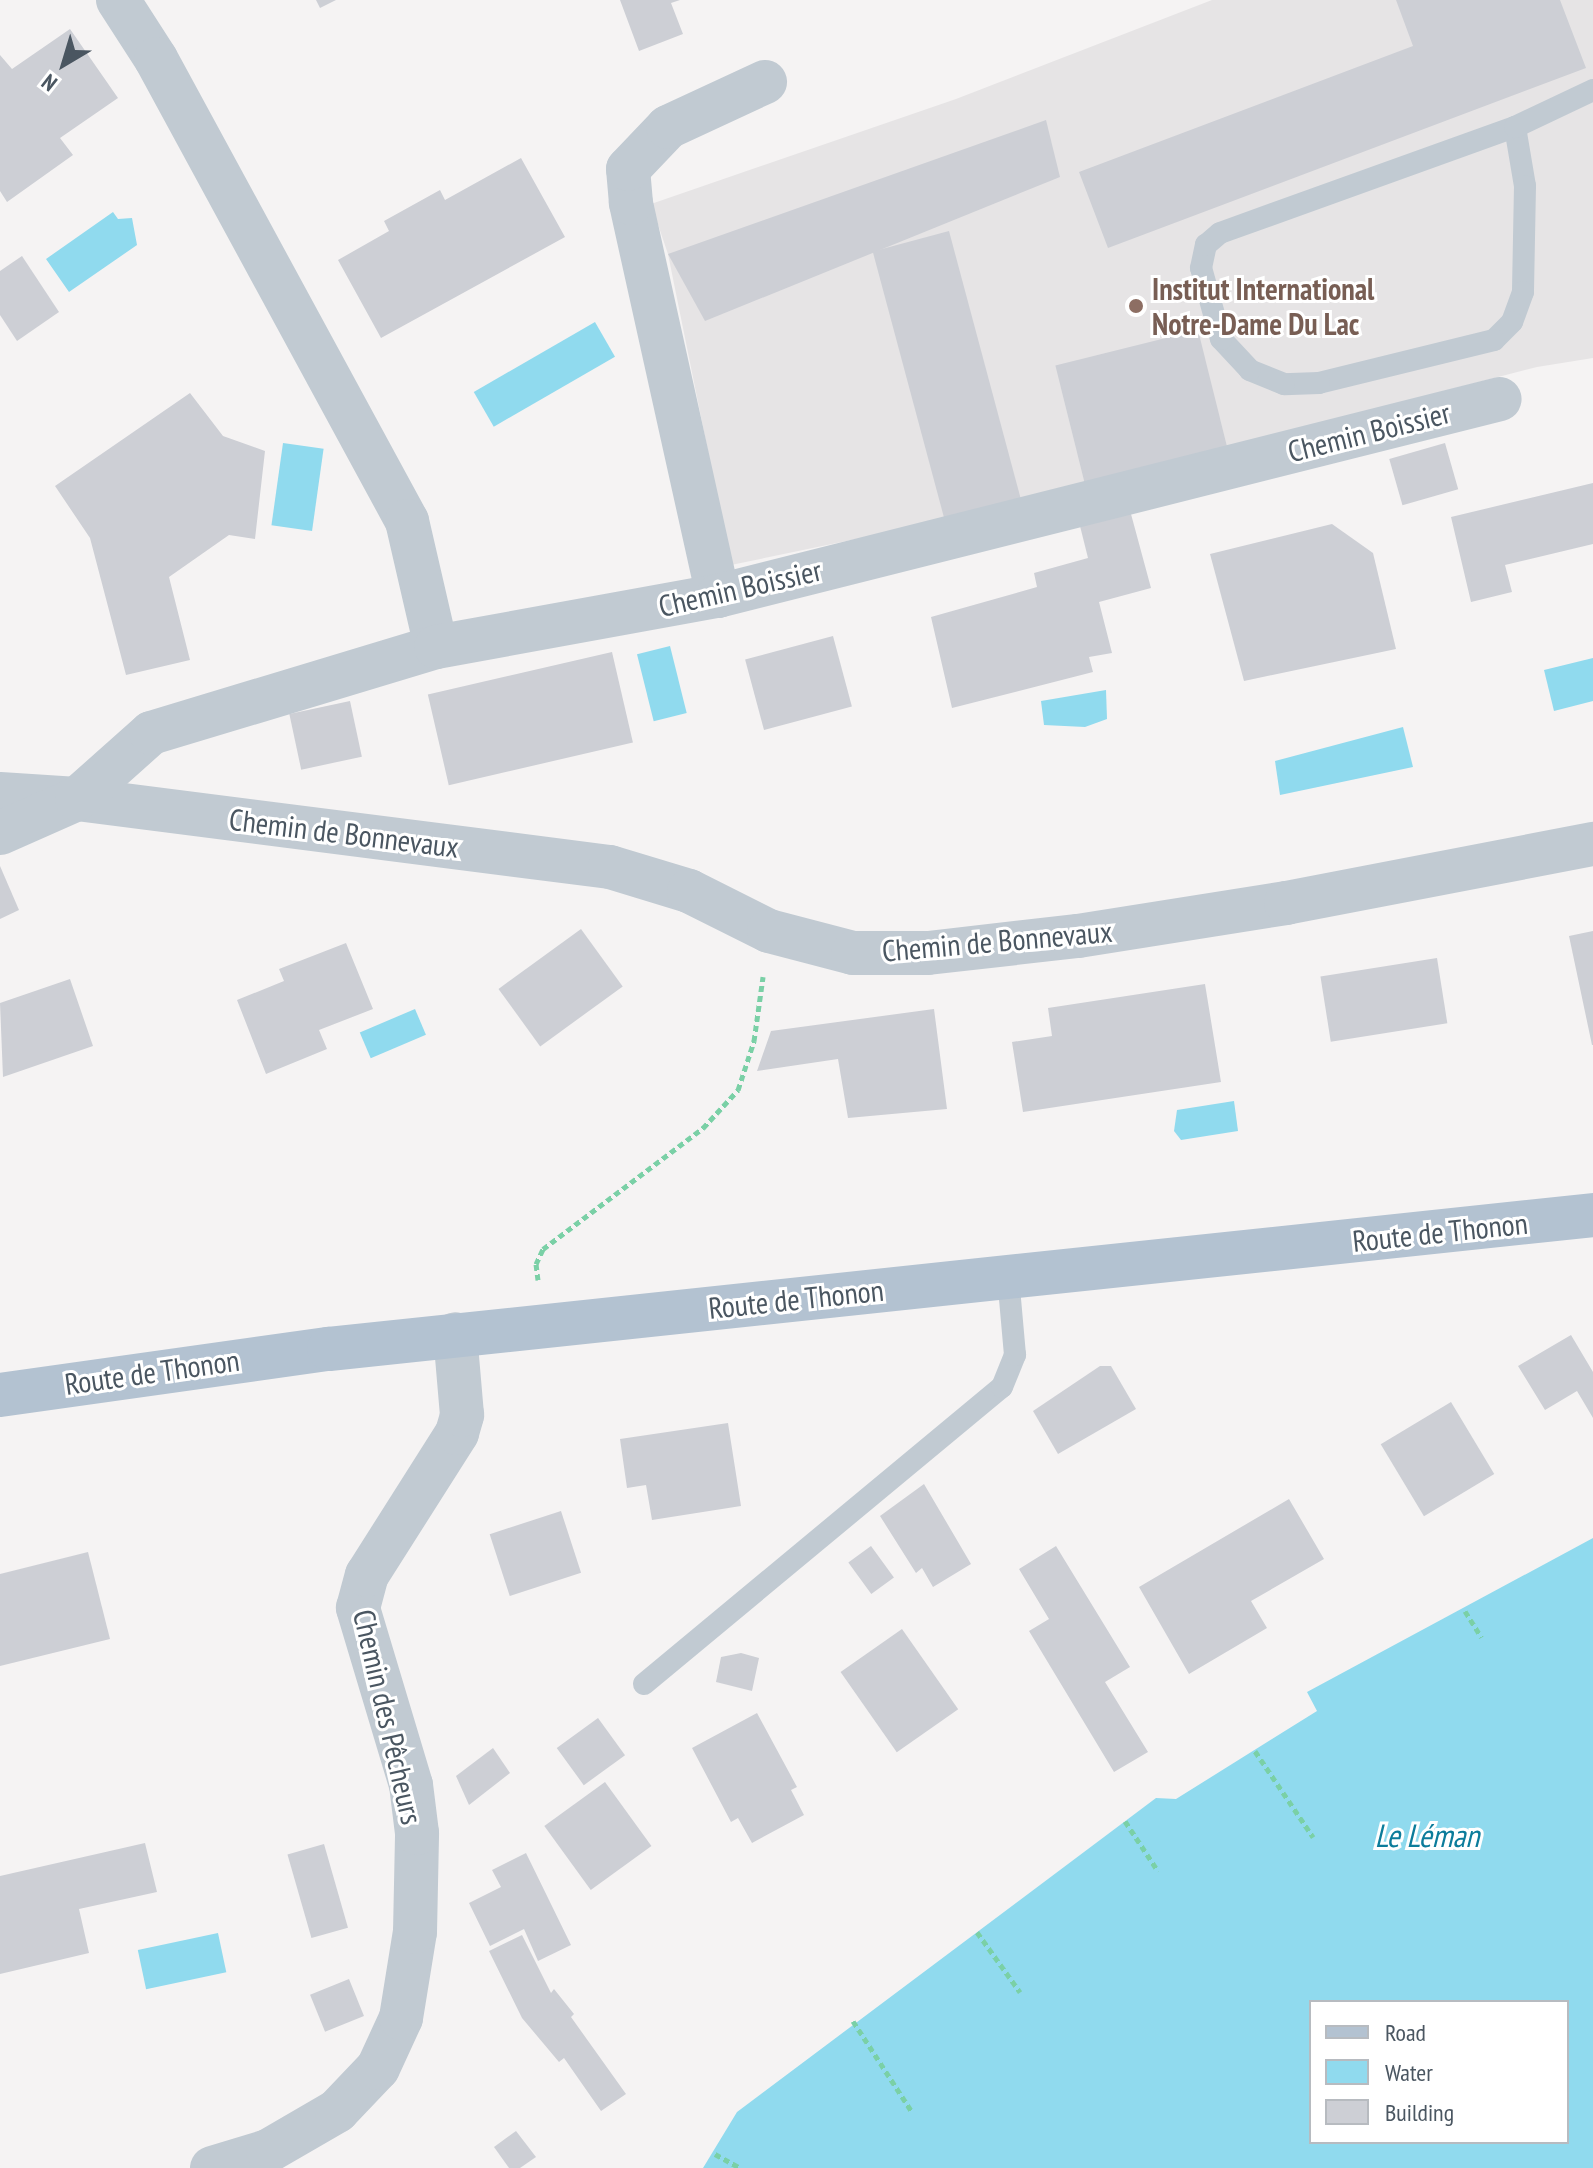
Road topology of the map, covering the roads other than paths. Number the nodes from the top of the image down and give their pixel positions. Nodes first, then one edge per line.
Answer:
1 (118, 0) edge
2 (765, 82) dead end
3 (1593, 90) edge
4 (1515, 127) junction
5 (1500, 399) dead end
6 (718, 596) junction
7 (436, 647) junction
8 (0, 794) edge
9 (77, 799) junction
10 (0, 833) edge
11 (1593, 844) edge
12 (1593, 1215) edge
13 (1008, 1277) junction
14 (455, 1334) junction
15 (0, 1395) edge
16 (644, 1684) dead end
17 (212, 2168) edge

1 - 7 street
2 - 6 street
3 - 4 lane
4 - 4 lane
5 - 6 street, Chemin Boissier
6 - 7 street, Chemin Boissier
7 - 9 street, Chemin Boissier
8 - 9 street
9 - 10 street
9 - 11 street, Chemin de Bonnevaux
12 - 13 main road, Route de Thonon
13 - 14 main road, Route de Thonon
13 - 16 lane
14 - 15 main road, Route de Thonon
14 - 17 street, Chemin des Pêcheurs

